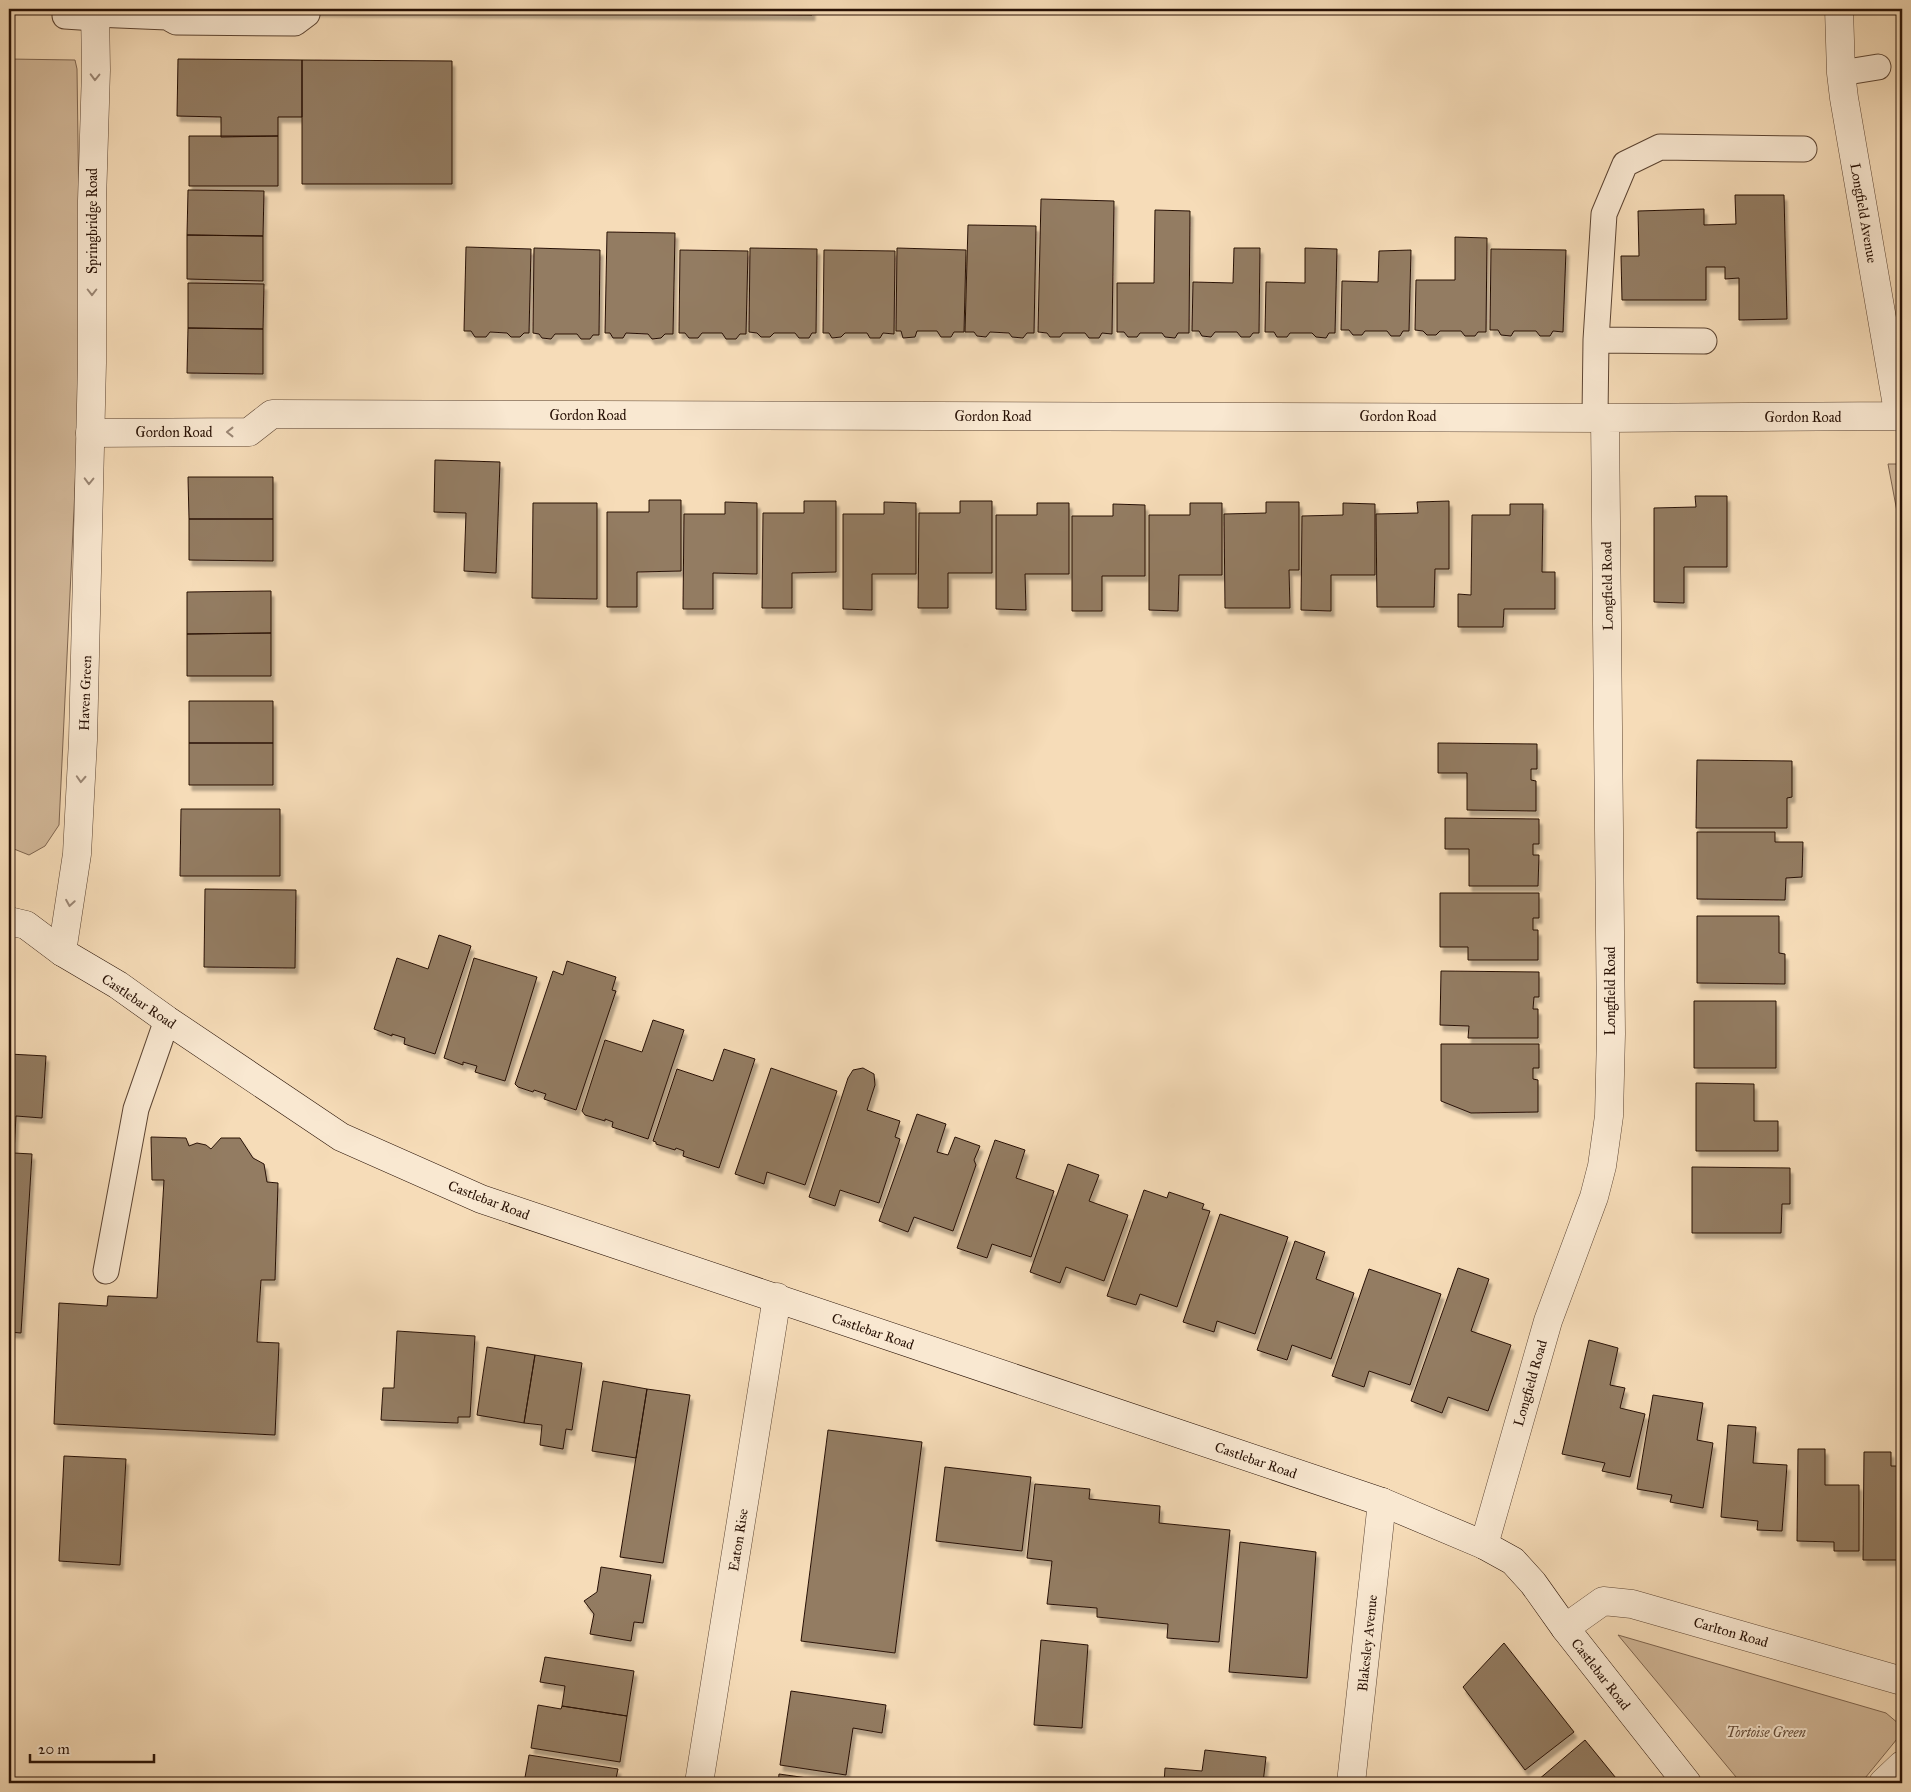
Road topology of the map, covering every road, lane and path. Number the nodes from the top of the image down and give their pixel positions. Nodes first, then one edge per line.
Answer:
1 (308, 9) edge
2 (64, 16) dead end
3 (95, 17) edge
4 (1839, 22) edge
5 (1878, 67) dead end
6 (1841, 73) junction
7 (1804, 149) dead end
8 (1596, 340) junction
9 (1704, 342) dead end
10 (1600, 417) junction
11 (1901, 417) edge
12 (90, 433) junction
13 (9, 921) edge
14 (62, 952) junction
15 (166, 1020) junction
16 (106, 1271) dead end
17 (777, 1297) junction
18 (1382, 1502) junction
19 (1484, 1545) junction
20 (1565, 1628) junction
21 (1902, 1681) edge
22 (1902, 1765) edge
23 (699, 1783) edge
24 (1351, 1783) edge
25 (1687, 1783) edge
26 (1883, 1783) edge

1 - 3 lane
2 - 3 lane
3 -> 12 street, Springbridge Road
4 - 6 street, Longfield Avenue
5 - 6 lane
6 - 11 street, Longfield Avenue
7 - 8 lane
8 - 9 lane
8 - 10 lane
10 - 11 street, Gordon Road
10 -> 12 street, Gordon Road
10 - 19 street, Longfield Road
12 -> 14 street, Haven Green
13 - 14 street, Castlebar Road
14 - 15 street, Castlebar Road
15 - 16 lane
15 - 17 street, Castlebar Road
17 - 18 street, Castlebar Road
17 - 23 street, Eaton Rise
18 - 19 street, Castlebar Road
18 - 24 street, Blakesley Avenue
19 - 20 street, Castlebar Road
20 - 21 street, Carlton Road
20 - 25 street, Castlebar Road
22 - 26 street

